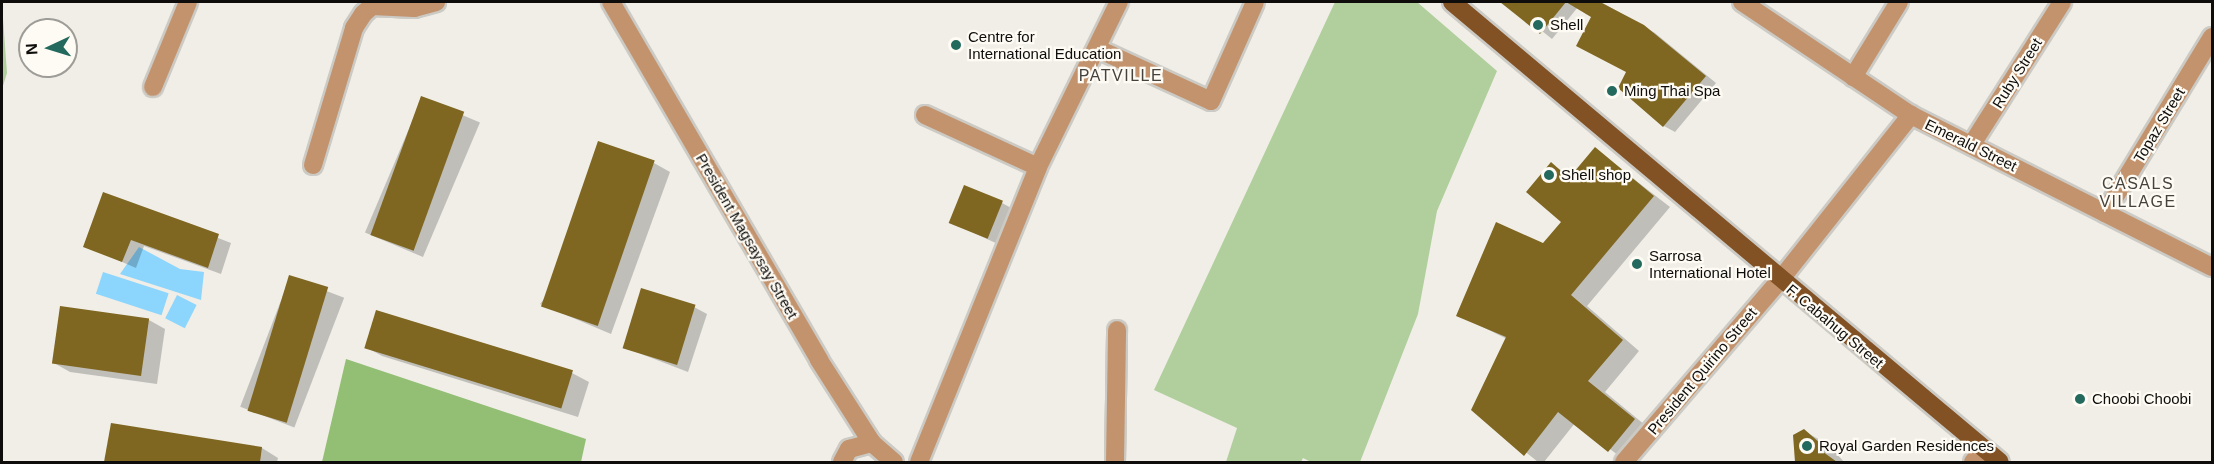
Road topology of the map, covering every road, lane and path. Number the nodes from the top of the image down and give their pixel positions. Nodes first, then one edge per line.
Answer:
1 (188, 2) edge
2 (435, 2) edge
3 (611, 2) edge
4 (1119, 2) edge
5 (1256, 2) edge
6 (1452, 2) edge
7 (1742, 2) edge
8 (1899, 2) edge
9 (2062, 2) edge
10 (2212, 37) edge
11 (1098, 49) junction
12 (1853, 77) junction
13 (153, 87) dead end
14 (925, 115) dead end
15 (1911, 116) junction
16 (1972, 144) junction
17 (313, 165) dead end
18 (1038, 167) junction
19 (2105, 213) junction
20 (2212, 267) edge
21 (1780, 280) junction
22 (1117, 330) dead end
23 (872, 443) junction
24 (1978, 456) edge
25 (842, 462) edge
26 (894, 462) edge
27 (919, 462) edge
28 (1115, 462) edge
29 (1624, 462) edge
30 (2000, 462) edge

1 - 13 street
2 - 17 street
3 - 23 street, President Magsaysay Street
4 - 11 street
5 - 11 street
6 - 21 main road, F. Cabahug Street
7 - 12 street, Emerald Street
8 - 12 street
9 - 16 street, Ruby Street
10 - 19 street, Topaz Street
11 - 18 street
12 - 15 street, Emerald Street
14 - 18 street
15 - 16 street, Emerald Street
15 - 21 street, President Quirino Street
16 - 19 street, Emerald Street
18 - 27 street
19 - 20 street, Emerald Street
21 - 24 main road, F. Cabahug Street
21 - 29 street, President Quirino Street
22 - 28 street
23 - 25 street
23 - 26 street, President Magsaysay Street
24 - 30 main road, F. Cabahug Street

